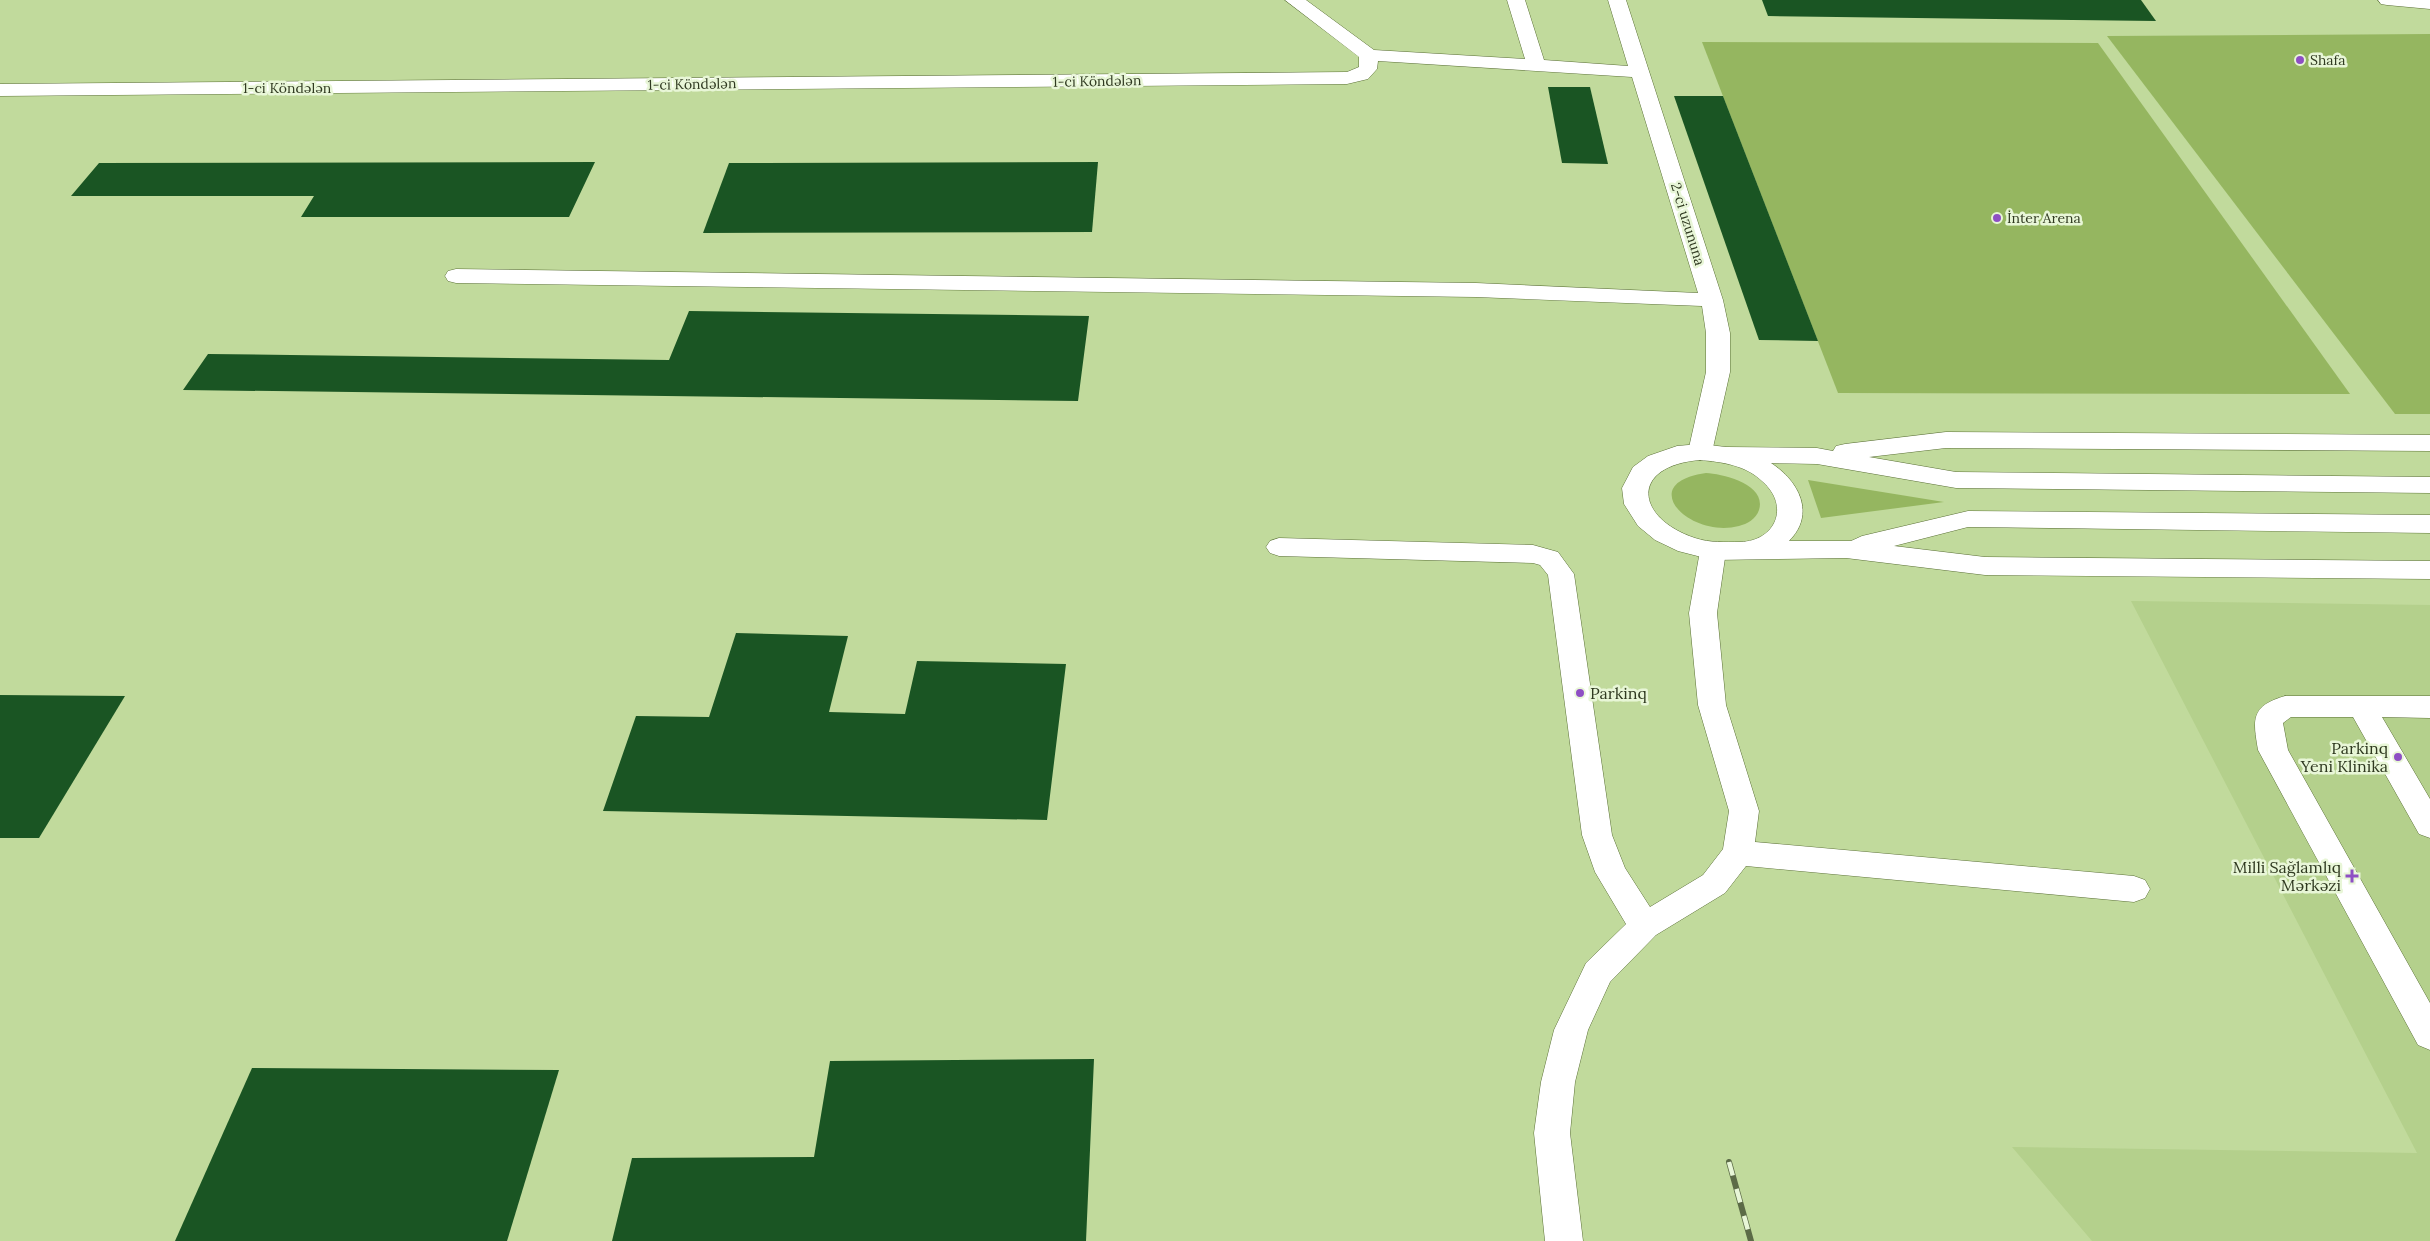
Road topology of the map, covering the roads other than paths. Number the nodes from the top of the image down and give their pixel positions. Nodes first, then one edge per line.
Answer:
1 (1294, 0) edge
2 (1516, 0) edge
3 (1617, 0) edge
4 (2386, 0) edge
5 (2430, 4) edge
6 (1369, 55) junction
7 (1536, 64) junction
8 (1640, 72) junction
9 (0, 90) edge
10 (456, 276) dead end
11 (1712, 300) junction
12 (2430, 443) edge
13 (1700, 452) junction
14 (1726, 455) junction
15 (1817, 456) junction
16 (2430, 485) edge
17 (2430, 524) edge
18 (1279, 547) dead end
19 (1846, 549) junction
20 (1726, 552) junction
21 (2430, 570) edge
22 (2430, 707) edge
23 (2362, 708) junction
24 (2430, 826) edge
25 (1738, 853) junction
26 (2134, 889) dead end
27 (1644, 926) junction
28 (2430, 1035) edge
29 (1564, 1241) edge

1 - 6 street
2 - 7 street
3 - 8 street, 2-ci uzununa
4 - 5 street
6 - 7 street
6 - 9 street, 1-ci Köndələn
7 - 8 street
8 - 11 street, 2-ci uzununa
10 - 11 street
11 - 13 street, 2-ci uzununa
12 - 15 street
13 - 14 street
13 - 20 street
14 - 15 street
14 - 20 street
15 - 16 street
17 - 19 street
18 - 27 street
19 - 20 street
19 - 21 street
20 - 25 street
22 - 23 street
23 - 24 street
23 - 28 street
25 - 26 street
25 - 27 street
27 - 29 street

